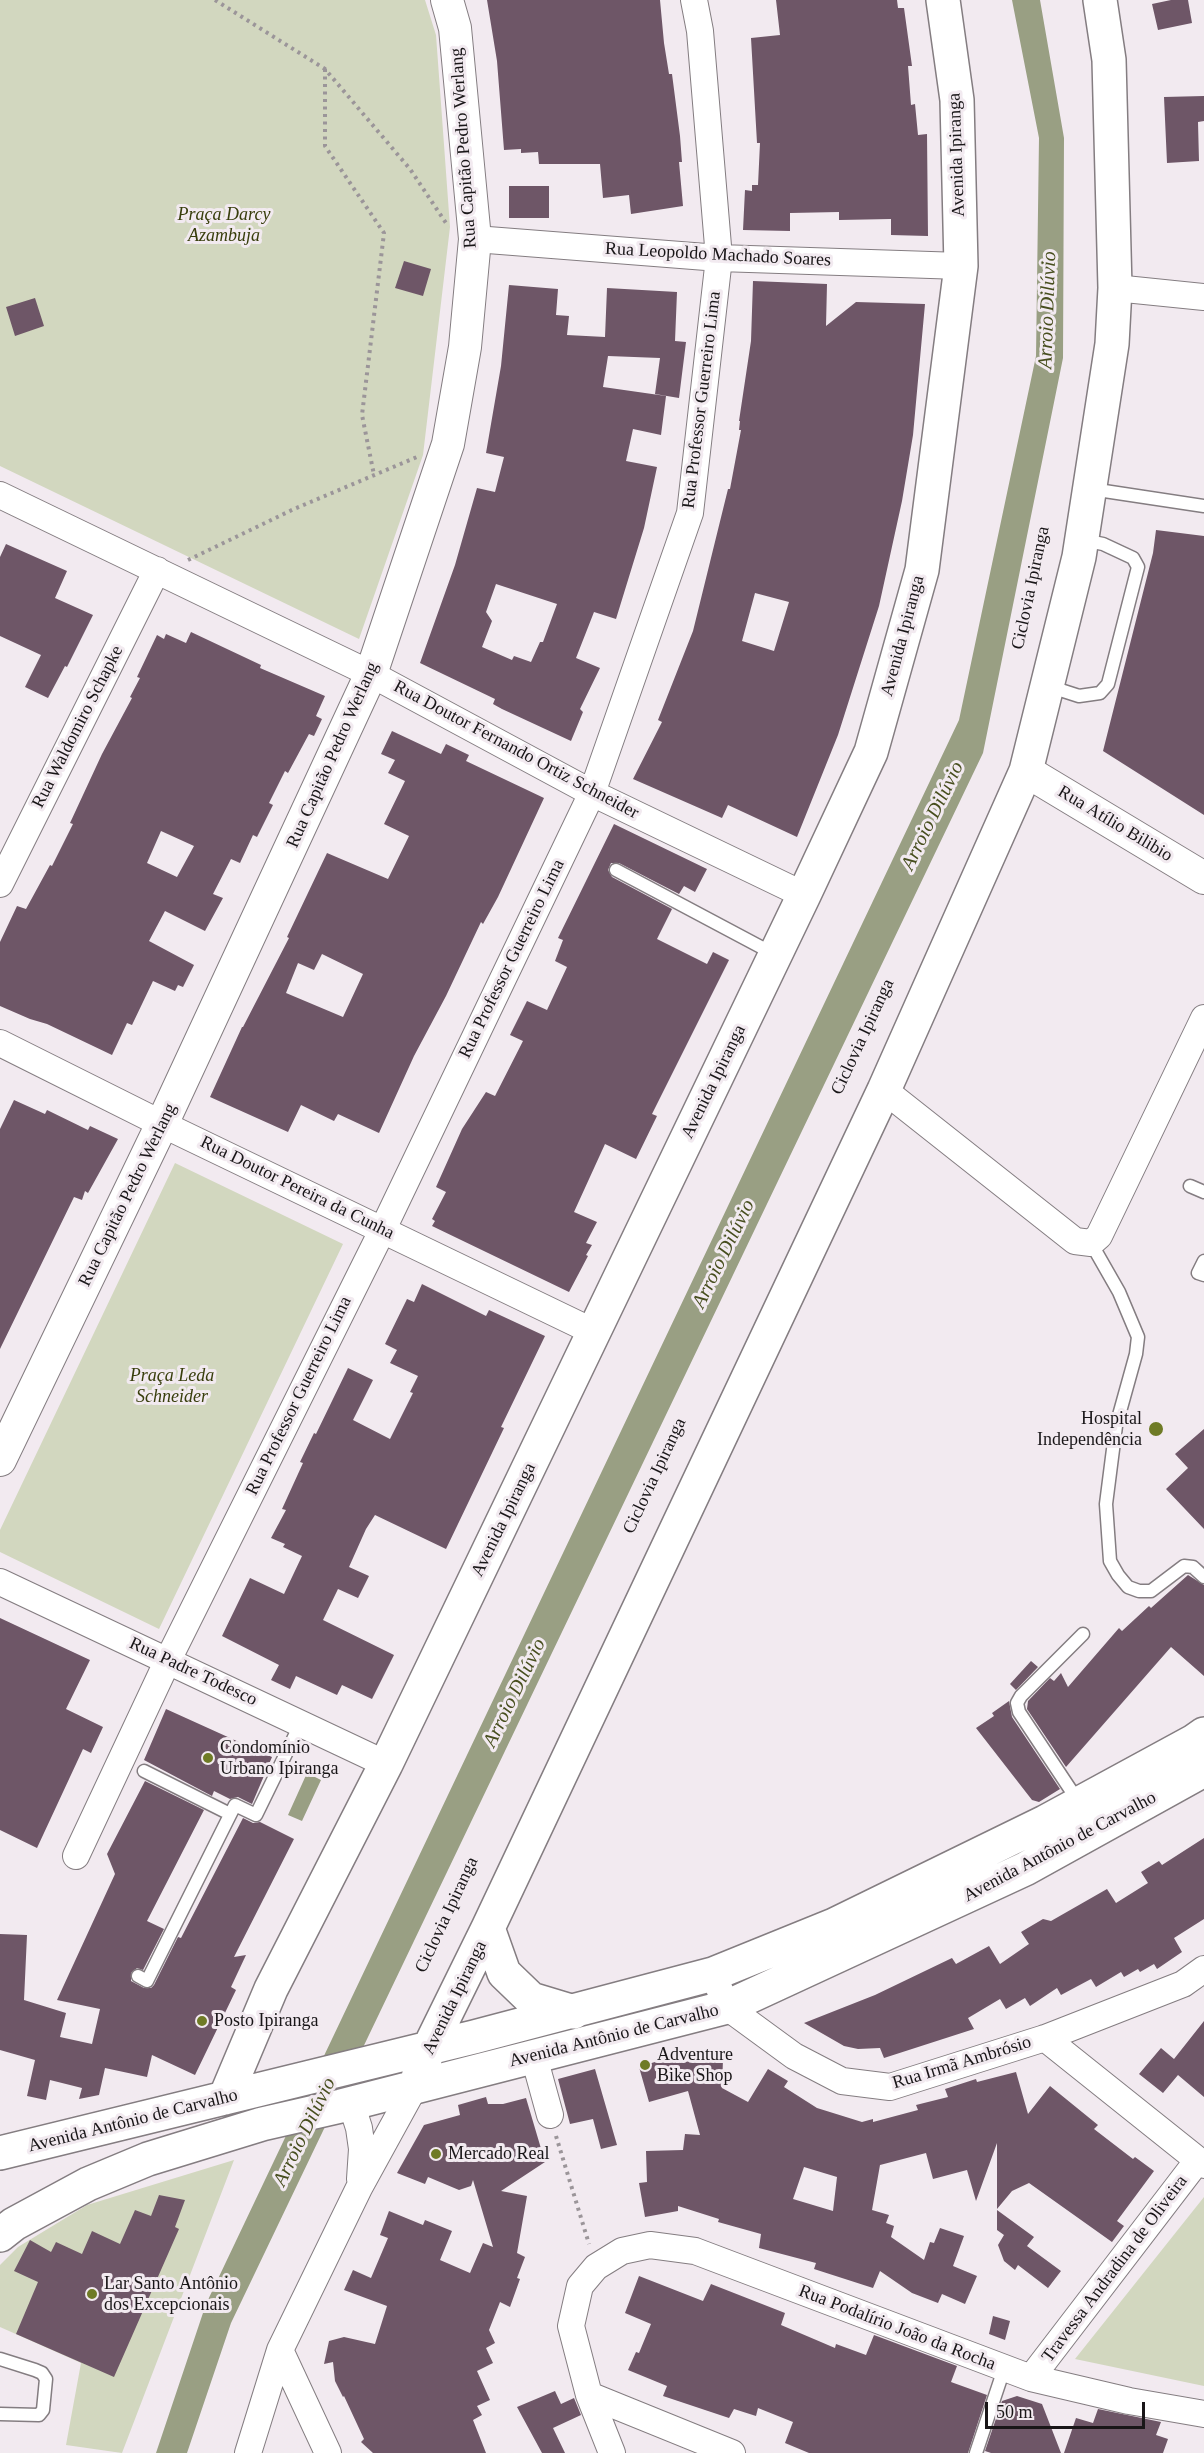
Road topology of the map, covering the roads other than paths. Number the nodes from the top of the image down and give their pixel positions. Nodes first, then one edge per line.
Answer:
1 (447, 0) edge
2 (694, 0) edge
3 (944, 0) edge
4 (1100, 0) edge
5 (463, 235) junction
6 (719, 258) junction
7 (961, 266) junction
8 (1115, 288) junction
9 (1204, 297) edge
10 (1090, 488) junction
11 (0, 495) edge
12 (1204, 506) edge
13 (1081, 540) junction
14 (157, 570) junction
15 (371, 674) junction
16 (1047, 686) junction
17 (1026, 771) junction
18 (592, 793) junction
19 (616, 870) dead end
20 (1204, 878) edge
21 (0, 884) edge
22 (804, 896) junction
23 (776, 955) junction
24 (1204, 1018) edge
25 (0, 1043) edge
26 (884, 1090) junction
27 (162, 1124) junction
28 (1190, 1186) dead end
29 (1204, 1192) edge
30 (383, 1229) junction
31 (1091, 1243) junction
32 (1204, 1261) edge
33 (1204, 1275) edge
34 (594, 1332) junction
35 (0, 1460) edge
36 (1204, 1577) edge
37 (0, 1581) edge
38 (1083, 1634) dead end
39 (168, 1660) junction
40 (301, 1723) junction
41 (1204, 1734) edge
42 (386, 1764) junction
43 (1204, 1770) edge
44 (144, 1771) dead end
45 (1079, 1803) junction
46 (230, 1814) junction
47 (76, 1856) dead end
48 (488, 1928) junction
49 (1204, 1969) edge
50 (713, 1974) junction
51 (138, 1977) dead end
52 (727, 2007) junction
53 (574, 2012) junction
54 (1045, 2038) junction
55 (429, 2048) junction
56 (534, 2057) junction
57 (415, 2086) junction
58 (225, 2098) junction
59 (346, 2104) junction
60 (550, 2115) road end
61 (0, 2153) edge
62 (1201, 2162) edge
63 (359, 2188) junction
64 (0, 2235) edge
65 (280, 2350) junction
66 (0, 2359) edge
67 (1004, 2369) junction
68 (1032, 2378) junction
69 (589, 2395) junction
70 (0, 2414) edge
71 (1204, 2414) edge
72 (248, 2453) edge
73 (328, 2453) edge
74 (612, 2453) edge
75 (732, 2453) edge
76 (976, 2453) edge

1 - 5 street, Rua Capitão Pedro Werlang
2 - 6 street, Rua Professor Guerreiro Lima
3 - 7 main road, Avenida Ipiranga
4 - 8 main road, Avenida Ipiranga
5 - 6 street, Rua Leopoldo Machado Soares
5 - 15 street, Rua Capitão Pedro Werlang
6 - 7 street, Rua Leopoldo Machado Soares
6 - 18 street, Rua Professor Guerreiro Lima
7 - 22 main road, Avenida Ipiranga
8 - 9 street
8 - 10 main road, Avenida Ipiranga
10 - 12 lane
10 - 13 main road, Avenida Ipiranga
11 - 14 street, Rua Doutor Fernando Ortiz Schneider
13 - 16 main road, Avenida Ipiranga
13 - 16 lane
14 - 15 street, Rua Doutor Fernando Ortiz Schneider
14 - 21 street, Rua Waldomiro Schapke
15 - 18 street, Rua Doutor Fernando Ortiz Schneider
15 - 27 street, Rua Capitão Pedro Werlang
16 - 17 main road, Avenida Ipiranga
17 - 20 street, Rua Atílio Bilibio
17 - 26 main road, Avenida Ipiranga
18 - 22 street, Rua Doutor Fernando Ortiz Schneider
18 - 30 street, Rua Professor Guerreiro Lima
19 - 23 lane
22 - 23 main road, Avenida Ipiranga
23 - 34 main road, Avenida Ipiranga
24 - 31 street
25 - 27 street, Rua Doutor Pereira da Cunha
26 - 31 street
26 - 48 main road, Avenida Ipiranga
27 - 30 street, Rua Doutor Pereira da Cunha
27 - 35 street, Rua Capitão Pedro Werlang
28 - 29 lane
30 - 34 street, Rua Doutor Pereira da Cunha
30 - 39 street, Rua Professor Guerreiro Lima
31 - 36 lane
32 - 33 lane
34 - 42 main road, Avenida Ipiranga
37 - 39 street, Rua Padre Todesco
38 - 45 lane
39 - 40 street, Rua Padre Todesco
39 - 47 street, Rua Professor Guerreiro Lima
40 - 42 street, Rua Padre Todesco
40 - 46 lane
41 - 45 main road, Avenida Antônio de Carvalho
42 - 58 main road, Avenida Ipiranga
43 - 52 main road, Avenida Antônio de Carvalho
44 - 46 lane
45 - 50 main road, Avenida Antônio de Carvalho
46 - 51 lane
48 - 53 main road
48 - 55 main road, Avenida Ipiranga
49 - 54 street, Rua Irmã Ambrósio
50 - 52 street
50 - 53 main road, Avenida Antônio de Carvalho
52 - 54 street, Rua Irmã Ambrósio
52 - 56 main road, Avenida Antônio de Carvalho
53 - 55 main road, Avenida Antônio de Carvalho
54 - 62 street
55 - 57 main road, Avenida Ipiranga
55 - 58 main road, Avenida Antônio de Carvalho
56 - 57 main road, Avenida Antônio de Carvalho
56 - 60 street
57 - 59 main road, Avenida Antônio de Carvalho
57 - 63 street, Avenida Ipiranga
58 - 61 main road, Avenida Antônio de Carvalho
59 - 63 street, Avenida Ipiranga
59 - 64 main road, Avenida Antônio de Carvalho
62 - 68 street, Travessa Andradina de Oliveira
63 - 65 street, Avenida Ipiranga
65 - 72 street, Avenida Ipiranga
65 - 73 street
66 - 70 lane
67 - 68 street, Rua Podalírio João da Rocha
67 - 69 street, Rua Podalírio João da Rocha
67 - 76 lane
68 - 71 street, Rua Podalírio João da Rocha
69 - 74 street
69 - 75 street

